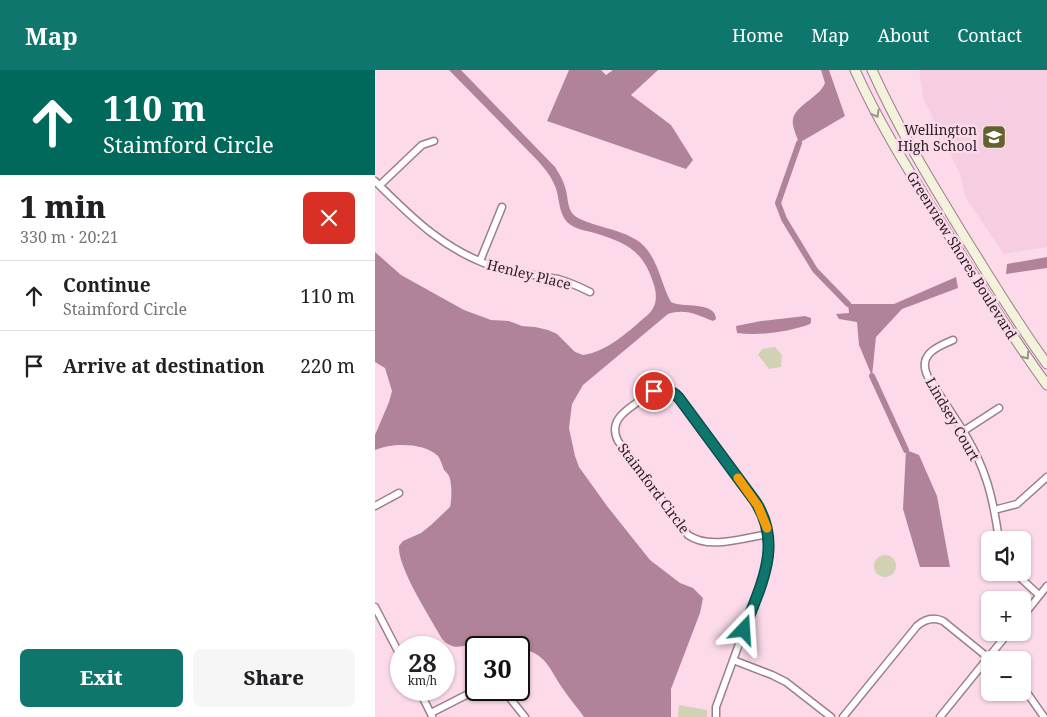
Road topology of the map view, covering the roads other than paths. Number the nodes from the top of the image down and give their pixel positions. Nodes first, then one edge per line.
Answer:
1 (855, 70) edge
2 (871, 70) edge
3 (434, 140) dead end
4 (377, 183) edge
5 (940, 198) junction
6 (929, 204) junction
7 (502, 207) dead end
8 (480, 261) junction
9 (590, 292) dead end
10 (953, 340) dead end
11 (1047, 364) edge
12 (1047, 385) edge
13 (999, 408) dead end
14 (962, 432) junction
15 (1047, 477) edge
16 (399, 493) dead end
17 (375, 506) edge
18 (994, 510) junction
19 (998, 531) edge
20 (768, 534) junction
21 (1024, 581) edge
22 (1047, 586) edge
23 (1039, 595) junction
24 (1031, 606) edge
25 (375, 607) edge
26 (390, 636) edge
27 (981, 652) edge
28 (733, 660) junction
29 (981, 669) edge
30 (465, 696) edge
31 (1031, 700) edge
32 (425, 701) edge
33 (512, 701) edge
34 (432, 715) edge
35 (525, 717) edge
36 (716, 717) edge
37 (831, 717) edge
38 (843, 717) edge
39 (940, 717) edge
40 (1043, 717) edge

1 -> 6 street, Greenview Shores Boulevard
2 - 5 street, Greenview Shores Boulevard
3 - 4 street
4 - 8 street, Henley Place
5 - 6 street
5 - 11 street, Greenview Shores Boulevard
6 -> 12 street, Greenview Shores Boulevard
7 - 8 street
8 - 9 street, Henley Place
10 - 14 street, Lindsey Court
13 - 14 street
14 - 18 street, Lindsey Court
15 - 18 street
16 - 17 street
18 - 19 street, Lindsey Court
20 - 20 street, Staimford Circle
20 - 28 street
21 - 23 street
22 - 23 street
23 - 24 street
25 - 26 street
27 - 38 street
28 - 36 street
28 - 37 street
29 - 39 street
30 - 34 street
31 - 40 street
32 - 34 street
33 - 35 street

